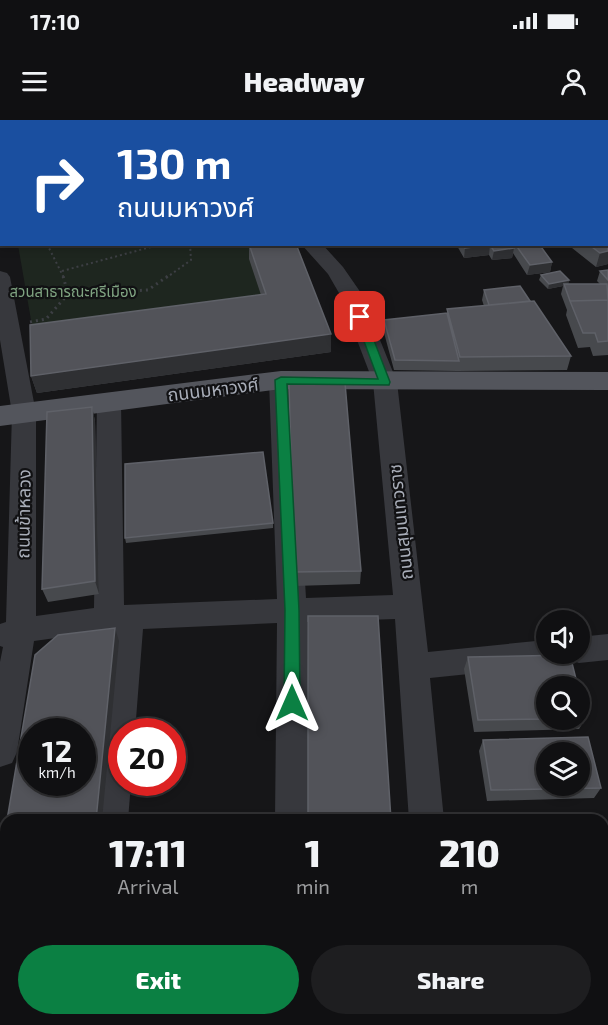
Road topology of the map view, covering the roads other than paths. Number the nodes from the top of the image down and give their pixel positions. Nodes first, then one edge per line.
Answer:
1 (322, 246) edge
2 (0, 277) edge
3 (281, 380) junction
4 (608, 381) edge
5 (385, 382) junction
6 (109, 401) junction
7 (12, 415) edge
8 (409, 606) junction
9 (292, 610) junction
10 (119, 618) junction
11 (11, 633) edge
12 (608, 647) edge
13 (590, 649) edge
14 (536, 655) edge
15 (414, 667) junction
16 (0, 752) edge
17 (110, 814) edge
18 (288, 814) edge
19 (426, 814) edge

1 - 5 street, ถนนสุมนเทวราช
2 - 7 street, ถนนข้าหลวง
3 - 5 main road, ถนนมหาวงศ์
3 - 6 main road, ถนนมหาวงศ์
3 - 9 street
4 - 5 main road, ถนนมหาวงศ์
5 - 8 street, ถนนสุมนเทวราช
6 - 7 main road, ถนนมหาวงศ์
6 - 10 street
7 - 11 street, ถนนข้าหลวง
8 - 9 street
8 - 15 street, ถนนสุมนเทวราช
9 - 10 street
9 - 18 street
10 - 11 street
10 - 17 street
11 - 16 street, ถนนข้าหลวง
12 - 13 street
14 - 15 street
15 - 19 street, ถนนสุมนเทวราช

